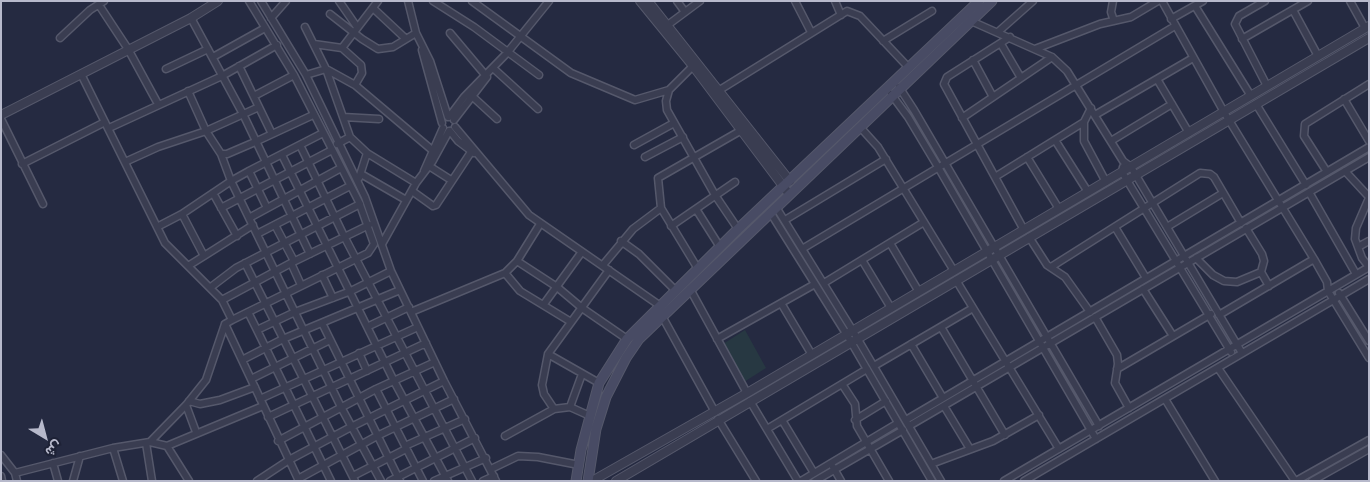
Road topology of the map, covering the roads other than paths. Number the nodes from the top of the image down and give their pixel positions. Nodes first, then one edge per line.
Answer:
1 (218, 1) edge
2 (249, 1) edge
3 (261, 1) edge
4 (286, 1) edge
5 (340, 1) edge
6 (378, 1) edge
7 (408, 1) edge
8 (433, 1) edge
9 (472, 1) edge
10 (549, 1) edge
11 (640, 1) edge
12 (648, 1) edge
13 (677, 1) edge
14 (700, 1) edge
15 (795, 1) edge
16 (835, 1) edge
17 (979, 1) edge
18 (992, 1) edge
19 (1033, 1) edge
20 (1112, 1) edge
21 (1160, 1) edge
22 (1203, 1) edge
23 (1265, 1) edge
24 (1308, 1) edge
25 (1350, 1) edge
26 (102, 3) edge
27 (1195, 6) junction
28 (374, 9) junction
29 (1292, 10) junction
30 (932, 11) dead end
31 (685, 12) junction
32 (330, 14) dead end
33 (841, 15) junction
34 (191, 18) junction
35 (272, 18) junction
36 (1171, 19) junction
37 (971, 21) junction
38 (1114, 21) junction
39 (1175, 26) junction
40 (305, 27) dead end
41 (664, 27) junction
42 (1367, 27) edge
43 (265, 28) junction
44 (354, 29) junction
45 (811, 32) junction
46 (998, 32) junction
47 (416, 33) junction
48 (450, 33) dead end
49 (520, 36) junction
50 (60, 38) dead end
51 (1010, 38) junction
52 (406, 39) junction
53 (1242, 39) junction
54 (1369, 39) edge
55 (883, 42) junction
56 (314, 44) junction
57 (1001, 44) junction
58 (277, 45) junction
59 (342, 48) junction
60 (128, 49) junction
61 (208, 49) junction
62 (1035, 49) junction
63 (507, 53) junction
64 (1318, 56) junction
65 (213, 57) junction
66 (1052, 57) junction
67 (1194, 58) junction
68 (973, 60) junction
69 (239, 66) junction
70 (693, 66) junction
71 (909, 68) junction
72 (166, 69) dead end
73 (326, 69) junction
74 (488, 73) junction
75 (81, 74) junction
76 (294, 75) junction
77 (306, 75) junction
78 (539, 75) dead end
79 (222, 76) junction
80 (1021, 78) junction
81 (1157, 79) junction
82 (1369, 84) edge
83 (355, 85) junction
84 (897, 85) junction
85 (1077, 85) junction
86 (1267, 86) junction
87 (669, 90) junction
88 (188, 91) junction
89 (718, 91) junction
90 (890, 92) junction
91 (254, 96) junction
92 (1251, 96) junction
93 (473, 97) junction
94 (993, 97) junction
95 (1344, 99) junction
96 (158, 104) junction
97 (1172, 104) junction
98 (1256, 104) junction
99 (259, 106) junction
100 (1091, 108) junction
101 (538, 109) dead end
102 (1224, 112) junction
103 (243, 114) junction
104 (1, 115) edge
105 (313, 115) junction
106 (1095, 115) junction
107 (343, 116) junction
108 (962, 118) junction
109 (1, 119) edge
110 (498, 119) dead end
111 (379, 120) dead end
112 (1230, 120) junction
113 (1084, 122) junction
114 (674, 123) junction
115 (449, 124) junction
116 (107, 125) junction
117 (860, 127) junction
118 (740, 131) junction
119 (206, 132) junction
120 (1189, 132) junction
121 (323, 133) junction
122 (272, 134) junction
123 (350, 137) junction
124 (683, 137) junction
125 (1055, 140) junction
126 (1111, 141) junction
127 (1369, 141) edge
128 (255, 142) junction
129 (337, 144) junction
130 (976, 144) junction
131 (634, 145) dead end
132 (300, 146) junction
133 (1369, 148) edge
134 (332, 150) junction
135 (432, 150) junction
136 (473, 151) junction
137 (367, 153) junction
138 (220, 154) junction
139 (282, 155) junction
140 (693, 156) junction
141 (645, 157) dead end
142 (1027, 157) junction
143 (1369, 157) edge
144 (886, 159) junction
145 (1123, 161) junction
146 (125, 162) junction
147 (266, 163) junction
148 (309, 163) junction
149 (946, 163) junction
150 (22, 164) junction
151 (938, 167) junction
152 (1131, 167) junction
153 (341, 168) junction
154 (426, 169) junction
155 (249, 171) junction
156 (1345, 171) junction
157 (291, 172) junction
158 (1122, 172) junction
159 (1327, 172) junction
160 (361, 174) junction
161 (1136, 175) junction
162 (995, 177) junction
163 (451, 180) junction
164 (1127, 180) junction
165 (231, 181) junction
166 (276, 181) junction
167 (318, 181) junction
168 (357, 182) junction
169 (735, 182) dead end
170 (1106, 182) junction
171 (416, 183) junction
172 (1306, 184) junction
173 (350, 186) junction
174 (787, 188) junction
175 (903, 188) junction
176 (258, 189) junction
177 (301, 191) junction
178 (412, 191) junction
179 (1088, 192) junction
180 (1309, 192) junction
181 (213, 193) junction
182 (1223, 193) junction
183 (715, 195) junction
184 (326, 198) junction
185 (1369, 198) edge
186 (240, 199) junction
187 (284, 199) junction
188 (406, 200) junction
189 (1279, 200) junction
190 (1152, 203) junction
191 (43, 204) dead end
192 (360, 204) junction
193 (309, 207) junction
194 (221, 208) junction
195 (267, 208) junction
196 (661, 208) junction
197 (1144, 208) junction
198 (1283, 208) junction
199 (696, 209) junction
200 (1059, 209) junction
201 (773, 210) junction
202 (182, 214) junction
203 (292, 216) junction
204 (335, 216) junction
205 (249, 218) junction
206 (785, 220) junction
207 (924, 222) junction
208 (540, 224) junction
209 (253, 225) junction
210 (275, 225) junction
211 (318, 225) junction
212 (1244, 225) junction
213 (369, 226) junction
214 (671, 226) junction
215 (157, 227) junction
216 (1115, 227) junction
217 (1166, 227) junction
218 (738, 229) junction
219 (1024, 230) junction
220 (257, 234) junction
221 (301, 234) junction
222 (237, 236) junction
223 (344, 236) junction
224 (1029, 237) junction
225 (621, 241) junction
226 (1369, 241) edge
227 (890, 243) junction
228 (285, 244) junction
229 (328, 244) junction
230 (382, 244) junction
231 (720, 247) junction
232 (1358, 247) junction
233 (802, 249) junction
234 (991, 250) junction
235 (266, 253) junction
236 (581, 253) junction
237 (310, 254) junction
238 (999, 255) junction
239 (204, 256) junction
240 (1196, 258) junction
241 (357, 259) junction
242 (992, 259) junction
243 (1186, 259) junction
244 (1314, 259) junction
245 (862, 260) junction
246 (517, 261) junction
247 (292, 262) junction
248 (246, 263) junction
249 (602, 264) junction
250 (1178, 264) junction
251 (188, 266) junction
252 (339, 267) junction
253 (1051, 267) junction
254 (1369, 267) edge
255 (698, 268) junction
256 (608, 270) junction
257 (274, 271) junction
258 (391, 271) junction
259 (954, 271) junction
260 (1261, 272) junction
261 (505, 273) junction
262 (1356, 274) junction
263 (322, 275) junction
264 (1146, 278) junction
265 (1369, 279) edge
266 (956, 280) junction
267 (256, 281) junction
268 (369, 282) junction
269 (1328, 282) junction
270 (824, 283) junction
271 (815, 284) junction
272 (301, 285) junction
273 (211, 286) junction
274 (1269, 286) junction
275 (1335, 286) junction
276 (557, 287) junction
277 (1143, 288) junction
278 (690, 289) junction
279 (400, 290) junction
280 (675, 290) junction
281 (351, 291) junction
282 (1328, 291) junction
283 (919, 292) junction
284 (286, 293) junction
285 (1341, 295) junction
286 (333, 298) junction
287 (222, 300) junction
288 (378, 300) junction
289 (1333, 300) junction
290 (266, 302) junction
291 (781, 303) junction
292 (544, 304) junction
293 (659, 306) junction
294 (360, 308) junction
295 (582, 308) junction
296 (891, 308) junction
297 (973, 308) junction
298 (410, 309) junction
299 (248, 312) junction
300 (295, 312) junction
301 (1218, 313) junction
302 (1092, 315) junction
303 (1209, 315) junction
304 (662, 316) junction
305 (387, 317) junction
306 (232, 320) junction
307 (275, 321) junction
308 (571, 322) junction
309 (322, 323) junction
310 (224, 324) junction
311 (369, 326) junction
312 (418, 326) junction
313 (941, 327) junction
314 (257, 330) junction
315 (304, 331) junction
316 (397, 336) junction
317 (852, 336) junction
318 (1173, 336) junction
319 (283, 339) junction
320 (717, 339) junction
321 (330, 340) junction
322 (627, 340) junction
323 (1049, 340) junction
324 (1369, 341) edge
325 (426, 343) junction
326 (377, 344) junction
327 (911, 344) junction
328 (1041, 345) junction
329 (1238, 346) junction
330 (265, 348) junction
331 (313, 348) junction
332 (1230, 350) junction
333 (359, 353) junction
334 (405, 353) junction
335 (1242, 353) junction
336 (548, 354) junction
337 (812, 355) junction
338 (292, 357) junction
339 (1234, 358) junction
340 (1369, 358) edge
341 (242, 360) junction
342 (340, 362) junction
343 (386, 362) junction
344 (435, 362) junction
345 (1008, 364) junction
346 (274, 367) junction
347 (870, 367) junction
348 (1218, 368) junction
349 (1117, 369) junction
350 (323, 370) junction
351 (367, 371) junction
352 (414, 372) junction
353 (582, 374) junction
354 (303, 378) junction
355 (251, 379) junction
356 (349, 379) junction
357 (394, 381) junction
358 (444, 381) junction
359 (599, 383) junction
360 (842, 384) junction
361 (975, 384) junction
362 (255, 387) junction
363 (284, 388) junction
364 (332, 388) junction
365 (376, 389) junction
366 (424, 391) junction
367 (312, 396) junction
368 (749, 397) junction
369 (358, 398) junction
370 (944, 398) junction
371 (260, 399) junction
372 (454, 399) junction
373 (1165, 399) junction
374 (404, 400) junction
375 (886, 400) junction
376 (187, 403) junction
377 (263, 406) junction
378 (293, 406) junction
379 (944, 406) junction
380 (340, 407) junction
381 (570, 407) junction
382 (554, 408) junction
383 (1129, 408) junction
384 (386, 409) junction
385 (434, 410) junction
386 (717, 415) junction
387 (1039, 415) junction
388 (323, 416) junction
389 (590, 416) junction
390 (268, 417) junction
391 (368, 418) junction
392 (415, 419) junction
393 (464, 419) junction
394 (782, 420) junction
395 (854, 420) junction
396 (898, 423) junction
397 (908, 423) junction
398 (303, 426) junction
399 (1099, 426) junction
400 (351, 427) junction
401 (396, 428) junction
402 (444, 428) junction
403 (767, 429) junction
404 (902, 430) junction
405 (1091, 430) junction
406 (196, 432) junction
407 (1005, 435) junction
408 (377, 436) junction
409 (505, 436) dead end
410 (333, 437) junction
411 (424, 437) junction
412 (475, 438) junction
413 (1096, 439) junction
414 (1369, 440) edge
415 (278, 441) junction
416 (866, 442) junction
417 (148, 443) junction
418 (361, 444) junction
419 (167, 446) junction
420 (314, 447) junction
421 (405, 447) junction
422 (113, 448) junction
423 (454, 448) junction
424 (1369, 448) edge
425 (870, 449) junction
426 (970, 449) junction
427 (1059, 449) junction
428 (342, 454) junction
429 (1, 455) edge
430 (80, 456) junction
431 (388, 458) junction
432 (435, 458) junction
433 (486, 458) junction
434 (289, 460) junction
435 (54, 463) junction
436 (830, 463) junction
437 (931, 464) junction
438 (323, 465) junction
439 (579, 465) junction
440 (372, 466) junction
441 (465, 466) junction
442 (416, 467) junction
443 (834, 470) junction
444 (15, 473) junction
445 (814, 473) junction
446 (494, 475) edge
447 (1, 476) edge
448 (354, 478) edge
449 (446, 478) edge
450 (399, 479) edge
451 (931, 479) edge
452 (299, 480) edge
453 (2, 481) edge
454 (17, 481) edge
455 (58, 481) edge
456 (73, 481) edge
457 (123, 481) edge
458 (152, 481) edge
459 (189, 481) edge
460 (257, 481) edge
461 (331, 481) edge
462 (381, 481) edge
463 (390, 481) edge
464 (423, 481) edge
465 (434, 481) edge
466 (472, 481) edge
467 (483, 481) edge
468 (576, 481) edge
469 (588, 481) edge
470 (592, 481) edge
471 (616, 481) edge
472 (756, 481) edge
473 (800, 481) edge
474 (815, 481) edge
475 (841, 481) edge
476 (889, 481) edge
477 (923, 481) edge
478 (941, 481) edge
479 (1004, 481) edge
480 (1024, 481) edge
481 (1215, 481) edge
482 (1295, 481) edge
483 (1312, 481) edge

1 - 34 street
2 - 43 street
3 - 35 street
4 - 35 street
5 - 44 street
6 - 28 street
7 - 47 street
8 - 63 street
9 - 49 street
10 - 49 street
11 - 41 street
12 - 41 street
13 - 31 street
14 - 31 street
15 - 45 street
16 - 33 street
17 - 71 main road
18 - 37 main road
19 - 46 street
20 - 38 street
21 - 36 street
21 - 38 street
22 - 27 street
23 - 53 street
24 - 29 street
25 - 42 street
26 - 50 street
26 - 60 street
27 - 36 street
27 - 92 street
28 - 44 street
28 - 52 street
29 - 53 street
29 - 64 street
30 - 55 street
31 - 41 street
32 - 44 street
33 - 45 street
33 - 55 street
34 - 60 street
34 - 61 street
35 - 77 street
36 - 39 street
37 - 46 street
37 - 84 main road
38 - 62 street
39 - 67 street
39 - 85 street
40 - 56 street
41 - 70 street
41 - 89 street
42 - 64 street
43 - 58 street
43 - 65 street
44 - 52 street
44 - 59 street
45 - 89 street
46 - 51 street
47 - 52 street
47 - 115 street
48 - 74 street
49 - 63 street
49 - 87 street
51 - 57 street
51 - 62 street
53 - 86 street
54 - 98 street
55 - 71 street
56 - 59 street
56 - 73 street
57 - 68 street
57 - 80 street
58 - 69 street
58 - 76 street
59 - 83 street
60 - 75 street
60 - 96 street
61 - 65 street
61 - 72 street
62 - 66 street
63 - 74 street
63 - 78 street
64 - 86 street
65 - 79 street
66 - 80 street
66 - 85 street
67 - 81 street
67 - 102 street
68 - 94 street
68 - 108 street
69 - 79 street
69 - 91 street
70 - 87 street
70 - 118 street
71 - 84 main road
73 - 77 street
73 - 83 street
73 - 107 street
74 - 93 street
74 - 101 street
74 - 115 street
75 - 104 street
75 - 116 street
76 - 91 street
76 - 105 street
77 - 129 street
79 - 88 street
79 - 103 street
80 - 94 street
81 - 97 street
81 - 106 street
82 - 95 street
83 - 135 street
84 - 90 main road
84 - 149 street
85 - 100 street
85 - 130 street
86 - 92 street
87 - 114 street
88 - 96 street
88 - 119 street
89 - 174 street
90 - 117 main road
90 - 151 street
90 - 174 main road
91 - 99 street
92 - 102 street
93 - 110 street
93 - 115 street
94 - 108 street
95 - 127 street
95 - 159 street
96 - 116 street
97 - 120 street
97 - 126 street
98 - 112 street
98 - 172 street
99 - 103 street
99 - 122 street
100 - 106 street
100 - 113 street
102 - 112 street
102 - 120 street
103 - 119 street
103 - 128 street
105 - 121 street
105 - 122 street
106 - 126 street
107 - 111 street
107 - 123 street
108 - 130 street
109 - 150 street
112 - 161 street
112 - 189 street
113 - 125 street
113 - 170 street
114 - 124 street
114 - 131 street
115 - 135 street
115 - 136 street
115 - 154 street
116 - 146 street
116 - 150 street
117 - 144 street
117 - 174 main road
118 - 140 street
118 - 174 street
119 - 138 street
119 - 146 street
120 - 152 street
121 - 132 street
121 - 134 street
122 - 128 street
123 - 129 street
123 - 137 street
124 - 140 street
124 - 141 street
125 - 142 street
125 - 179 street
126 - 145 street
128 - 138 street
128 - 147 street
129 - 168 street
130 - 149 street
130 - 162 street
132 - 139 street
132 - 148 street
133 - 159 street
134 - 148 street
134 - 153 street
135 - 154 street
136 - 163 street
136 - 208 street
137 - 160 street
137 - 171 street
138 - 165 street
139 - 147 street
139 - 157 street
140 - 183 street
140 - 196 street
142 - 162 street
142 - 200 street
143 - 156 street
144 - 175 street
144 - 206 street
145 - 152 street
145 - 158 street
146 - 215 street
147 - 155 street
147 - 166 street
148 - 157 street
148 - 167 street
149 - 151 street
149 - 234 street
150 - 191 street
151 - 175 street
151 - 234 street
152 - 158 street
152 - 161 street
153 - 167 street
153 - 173 street
154 - 163 street
154 - 171 street
155 - 165 street
155 - 176 street
156 - 180 street
156 - 185 street
157 - 166 street
157 - 177 street
158 - 164 street
158 - 170 street
159 - 172 street
160 - 168 street
160 - 188 street
161 - 164 street
161 - 190 street
162 - 219 street
163 - 178 street
164 - 197 street
164 - 224 street
165 - 181 street
165 - 186 street
166 - 176 street
166 - 187 street
167 - 177 street
167 - 184 street
168 - 230 street
169 - 183 street
170 - 179 street
171 - 178 street
172 - 189 street
173 - 184 street
173 - 192 street
174 - 201 main road
174 - 218 main road
175 - 207 street
175 - 233 street
176 - 186 street
176 - 195 street
177 - 187 street
177 - 193 street
178 - 188 street
179 - 200 street
180 - 198 street
180 - 262 street
181 - 194 street
181 - 202 street
182 - 190 street
182 - 212 street
182 - 217 street
183 - 199 street
183 - 218 street
184 - 193 street
184 - 204 street
185 - 232 street
186 - 194 street
186 - 205 street
187 - 195 street
187 - 203 street
188 - 230 street
189 - 198 street
189 - 212 street
190 - 197 street
190 - 217 street
192 - 204 street
192 - 213 street
193 - 203 street
193 - 211 street
194 - 222 street
195 - 205 street
196 - 214 street
196 - 225 street
197 - 216 street
197 - 250 street
198 - 212 street
198 - 244 street
199 - 214 street
199 - 231 street
200 - 219 street
201 - 206 street
201 - 271 street
201 - 278 main road
202 - 215 street
202 - 239 street
203 - 210 street
203 - 221 street
204 - 211 street
204 - 223 street
205 - 209 street
206 - 233 street
207 - 227 street
207 - 259 street
208 - 236 street
208 - 246 street
209 - 220 street
209 - 222 street
210 - 220 street
210 - 228 street
211 - 221 street
211 - 229 street
212 - 240 street
212 - 243 street
212 - 260 street
213 - 223 street
213 - 241 street
214 - 255 street
215 - 251 street
216 - 253 street
216 - 264 street
217 - 243 street
218 - 231 main road
219 - 234 street
220 - 235 street
221 - 228 street
221 - 237 street
222 - 239 street
223 - 229 street
223 - 241 street
224 - 238 street
224 - 253 street
225 - 249 street
225 - 280 street
226 - 232 street
227 - 245 street
227 - 283 street
228 - 235 street
228 - 247 street
229 - 237 street
229 - 252 street
230 - 258 street
231 - 255 main road
232 - 254 street
233 - 270 street
234 - 238 street
234 - 242 street
234 - 259 street
235 - 248 street
235 - 257 street
236 - 249 street
236 - 276 street
237 - 247 street
238 - 242 street
238 - 323 street
239 - 251 street
240 - 243 street
240 - 260 street
241 - 252 street
241 - 268 street
242 - 266 street
242 - 328 street
243 - 250 street
243 - 301 street
244 - 269 street
244 - 274 street
245 - 270 street
245 - 296 street
246 - 261 street
246 - 276 street
247 - 257 street
247 - 272 street
248 - 267 street
248 - 273 street
249 - 256 street
250 - 264 street
250 - 277 street
250 - 303 street
251 - 273 street
252 - 263 street
252 - 281 street
253 - 302 street
254 - 262 street
255 - 280 main road
256 - 293 street
256 - 295 street
257 - 267 street
257 - 284 street
258 - 268 street
258 - 279 street
259 - 283 street
260 - 274 street
261 - 292 street
261 - 298 street
262 - 275 street
263 - 272 street
263 - 286 street
264 - 302 street
265 - 285 street
266 - 297 street
266 - 317 street
267 - 287 street
267 - 290 street
268 - 281 street
268 - 288 street
269 - 275 street
269 - 282 street
270 - 317 street
271 - 291 street
271 - 317 street
272 - 284 street
273 - 287 street
274 - 301 street
275 - 282 street
275 - 285 street
276 - 292 street
276 - 295 street
277 - 302 street
277 - 318 street
278 - 304 main road
278 - 320 street
279 - 288 street
279 - 298 street
280 - 293 main road
281 - 286 street
281 - 294 street
282 - 289 street
282 - 329 street
283 - 296 street
284 - 290 street
284 - 300 street
285 - 289 street
285 - 324 street
286 - 300 street
287 - 306 street
288 - 294 street
288 - 305 street
289 - 335 street
289 - 340 street
290 - 299 street
290 - 307 street
291 - 320 street
291 - 337 street
292 - 308 street
293 - 322 main road
294 - 309 street
294 - 311 street
295 - 308 street
295 - 322 street
296 - 317 street
297 - 313 street
297 - 345 street
298 - 305 street
298 - 312 street
299 - 306 street
299 - 314 street
300 - 307 street
300 - 315 street
301 - 303 street
301 - 329 street
302 - 323 street
302 - 349 street
303 - 318 street
303 - 332 street
304 - 386 street
304 - 469 main road
305 - 311 street
305 - 316 street
306 - 310 street
307 - 314 street
307 - 319 street
308 - 336 street
309 - 315 street
309 - 321 street
310 - 341 street
310 - 376 street
311 - 326 street
312 - 316 street
312 - 325 street
313 - 327 street
313 - 361 street
314 - 330 street
315 - 319 street
315 - 331 street
316 - 326 street
316 - 334 street
317 - 337 street
317 - 347 street
317 - 368 street
318 - 349 street
319 - 330 street
319 - 338 street
320 - 368 street
321 - 331 street
321 - 342 street
322 - 359 main road
323 - 328 street
323 - 399 street
325 - 334 street
325 - 344 street
326 - 333 street
326 - 343 street
327 - 347 street
327 - 370 street
328 - 345 street
328 - 405 street
329 - 332 street
329 - 335 street
330 - 341 street
330 - 346 street
331 - 338 street
331 - 350 street
332 - 339 street
332 - 383 street
333 - 342 street
333 - 351 street
334 - 343 street
334 - 352 street
335 - 339 street
336 - 353 street
336 - 382 street
337 - 368 street
338 - 346 street
338 - 354 street
339 - 348 street
341 - 355 street
342 - 350 street
342 - 356 street
343 - 351 street
343 - 357 street
344 - 352 street
344 - 358 street
345 - 361 street
345 - 387 street
346 - 355 street
346 - 363 street
347 - 360 street
347 - 375 street
347 - 397 street
348 - 373 street
348 - 482 street
349 - 383 street
350 - 354 street
350 - 364 street
351 - 356 street
352 - 357 street
352 - 366 street
353 - 359 street
353 - 381 street
354 - 363 street
354 - 367 street
355 - 362 street
356 - 364 street
356 - 369 street
357 - 365 street
357 - 374 street
358 - 366 street
358 - 372 street
359 - 389 main road
360 - 394 street
360 - 395 street
361 - 370 street
361 - 379 street
361 - 407 street
362 - 371 street
362 - 376 street
363 - 371 street
363 - 378 street
364 - 367 street
364 - 380 street
365 - 369 street
365 - 384 street
366 - 374 street
366 - 385 street
367 - 378 street
367 - 388 street
368 - 386 street
368 - 403 street
369 - 380 street
369 - 391 street
370 - 397 street
371 - 377 street
372 - 385 street
372 - 393 street
373 - 413 street
373 - 481 street
374 - 384 street
374 - 392 street
375 - 395 street
375 - 396 street
376 - 406 street
376 - 417 street
377 - 390 street
377 - 406 street
378 - 390 street
378 - 398 street
379 - 397 street
379 - 426 street
380 - 388 street
380 - 400 street
381 - 382 street
381 - 389 street
382 - 409 street
383 - 399 street
384 - 391 street
384 - 401 street
385 - 392 street
385 - 402 street
386 - 470 street
386 - 471 street
386 - 472 street
387 - 407 street
387 - 427 street
388 - 398 street
388 - 410 street
389 - 439 main road
390 - 415 street
391 - 400 street
391 - 408 street
392 - 401 street
392 - 411 street
393 - 402 street
393 - 412 street
394 - 403 street
394 - 445 street
395 - 416 street
396 - 404 street
396 - 416 street
397 - 437 street
398 - 415 street
398 - 420 street
399 - 405 street
400 - 410 street
400 - 418 street
401 - 408 street
401 - 421 street
402 - 411 street
402 - 423 street
403 - 473 street
404 - 425 street
404 - 451 street
405 - 413 street
405 - 427 street
406 - 419 street
407 - 426 street
408 - 418 street
408 - 431 street
410 - 420 street
410 - 428 street
411 - 421 street
411 - 432 street
412 - 423 street
412 - 433 street
413 - 480 street
414 - 482 street
415 - 434 street
416 - 425 street
416 - 436 street
417 - 419 street
417 - 422 street
417 - 458 street
418 - 428 street
418 - 440 street
419 - 459 street
420 - 434 street
420 - 438 street
421 - 431 street
421 - 442 street
422 - 430 street
422 - 457 street
423 - 432 street
423 - 441 street
424 - 483 street
425 - 443 street
425 - 476 street
426 - 437 street
427 - 479 street
428 - 438 street
428 - 448 street
429 - 444 street
430 - 435 street
430 - 456 street
431 - 440 street
431 - 450 street
432 - 442 street
432 - 449 street
433 - 441 street
433 - 446 street
434 - 452 street
434 - 460 street
435 - 444 street
435 - 455 street
436 - 443 street
436 - 445 street
437 - 478 street
438 - 452 street
438 - 461 street
439 - 446 street
439 - 468 main road
440 - 448 street
440 - 462 street
441 - 449 street
441 - 466 street
442 - 450 street
442 - 464 street
443 - 474 street
443 - 475 street
444 - 454 street
445 - 473 street
446 - 467 street
447 - 453 street
449 - 465 street
450 - 463 street
451 - 477 street

